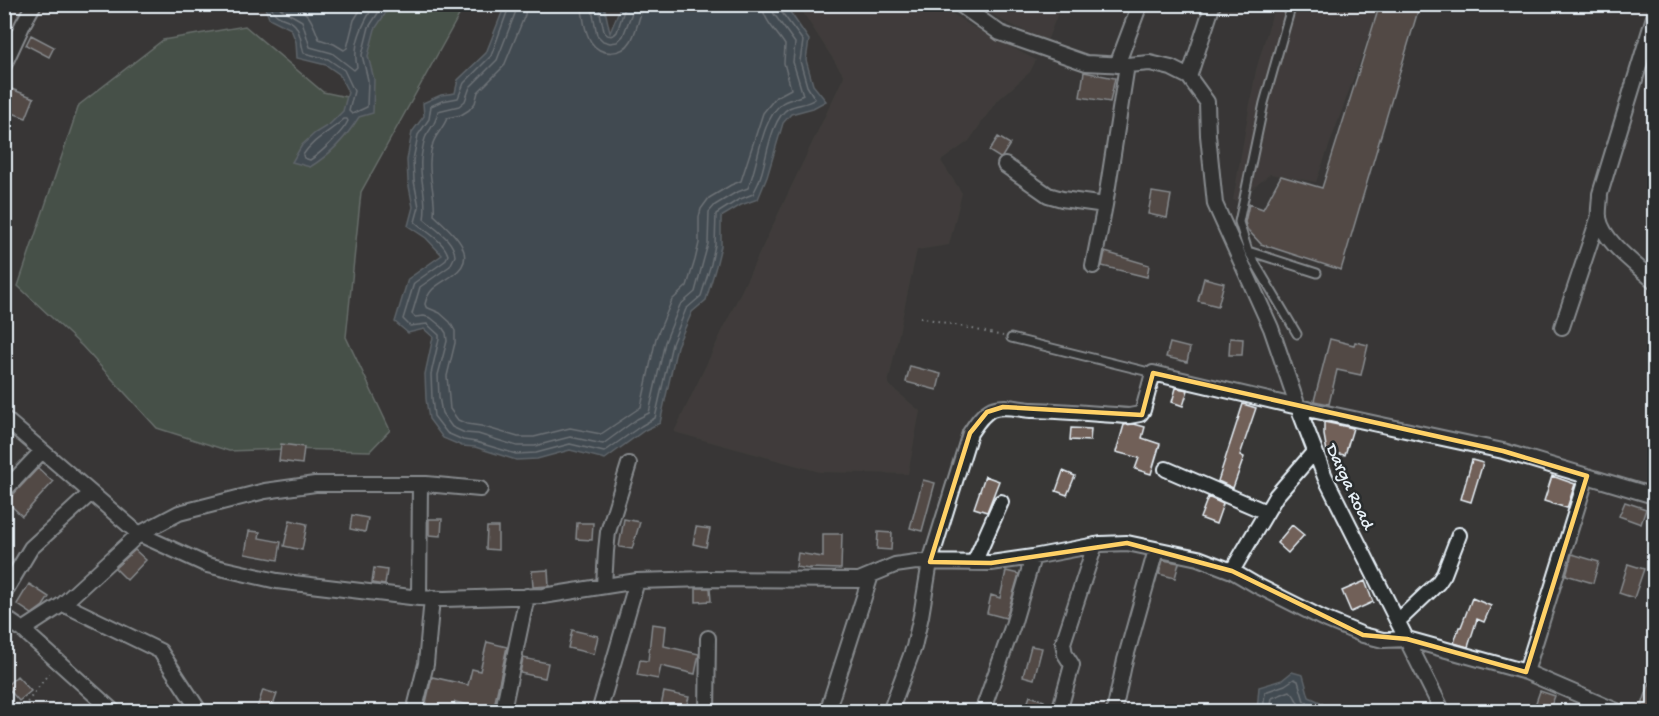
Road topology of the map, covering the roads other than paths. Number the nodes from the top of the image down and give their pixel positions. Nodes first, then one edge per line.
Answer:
1 (34, 4) edge
2 (958, 4) edge
3 (1140, 4) edge
4 (1213, 4) edge
5 (1292, 4) edge
6 (1654, 16) edge
7 (4, 65) edge
8 (1122, 65) junction
9 (1189, 77) junction
10 (1005, 165) dead end
11 (1105, 205) junction
12 (1599, 216) junction
13 (1243, 253) junction
14 (1093, 266) dead end
15 (1317, 273) dead end
16 (1654, 281) edge
17 (1562, 327) dead end
18 (1297, 334) dead end
19 (1011, 338) road end
20 (1153, 373) junction
21 (1298, 407) junction
22 (4, 418) edge
23 (42, 451) junction
24 (1314, 452) junction
25 (629, 464) dead end
26 (1166, 469) dead end
27 (1587, 476) junction
28 (420, 484) junction
29 (480, 489) dead end
30 (4, 491) edge
31 (90, 493) junction
32 (1654, 496) edge
33 (1001, 502) dead end
34 (1266, 512) junction
35 (139, 534) junction
36 (1459, 535) dead end
37 (1095, 545) junction
38 (1156, 550) junction
39 (1033, 557) junction
40 (930, 562) junction
41 (974, 563) junction
42 (1232, 571) junction
43 (871, 575) junction
44 (638, 581) junction
45 (604, 586) junction
46 (4, 592) edge
47 (527, 596) junction
48 (426, 598) junction
49 (63, 604) junction
50 (4, 617) edge
51 (1398, 621) junction
52 (23, 630) junction
53 (708, 639) dead end
54 (1407, 639) junction
55 (1526, 672) junction
56 (503, 710) edge
57 (114, 711) edge
58 (201, 711) edge
59 (414, 711) edge
60 (599, 711) edge
61 (707, 711) edge
62 (827, 711) edge
63 (890, 711) edge
64 (982, 711) edge
65 (1059, 711) edge
66 (1114, 711) edge
67 (1443, 711) edge
68 (1619, 711) edge

1 - 7 street
2 - 8 street
3 - 8 street
4 - 9 street
5 - 13 lane
6 - 12 street
8 - 9 street
8 - 11 street
9 - 13 street, Darga Road
10 - 11 street
11 - 14 street
12 - 16 street
12 - 17 street
13 - 15 lane
13 - 18 lane
13 - 21 street, Darga Road
19 - 20 lane
20 - 21 street
20 - 40 street
21 - 24 street, Darga Road
21 - 27 street
22 - 23 street
23 - 30 street
23 - 31 street
24 - 34 street
24 - 51 street, Darga Road
25 - 45 street
26 - 34 street
27 - 32 street
27 - 55 street
28 - 29 street
28 - 35 street
28 - 48 street
31 - 35 street
31 - 46 street
33 - 41 street
34 - 42 street
35 - 48 street
35 - 49 street
36 - 51 street
37 - 38 street
37 - 39 street
37 - 65 street
38 - 42 street
38 - 66 street
39 - 41 street
39 - 64 street
40 - 41 street
40 - 43 street
40 - 63 street
42 - 54 street
43 - 44 street
43 - 62 street
44 - 45 street
44 - 60 street
45 - 47 street
47 - 48 street
47 - 56 street
48 - 59 street
49 - 52 street
49 - 58 street
50 - 52 street
51 - 54 street, Darga Road
52 - 57 street
53 - 61 street
54 - 55 street
54 - 67 street, Darga Road
55 - 68 street

